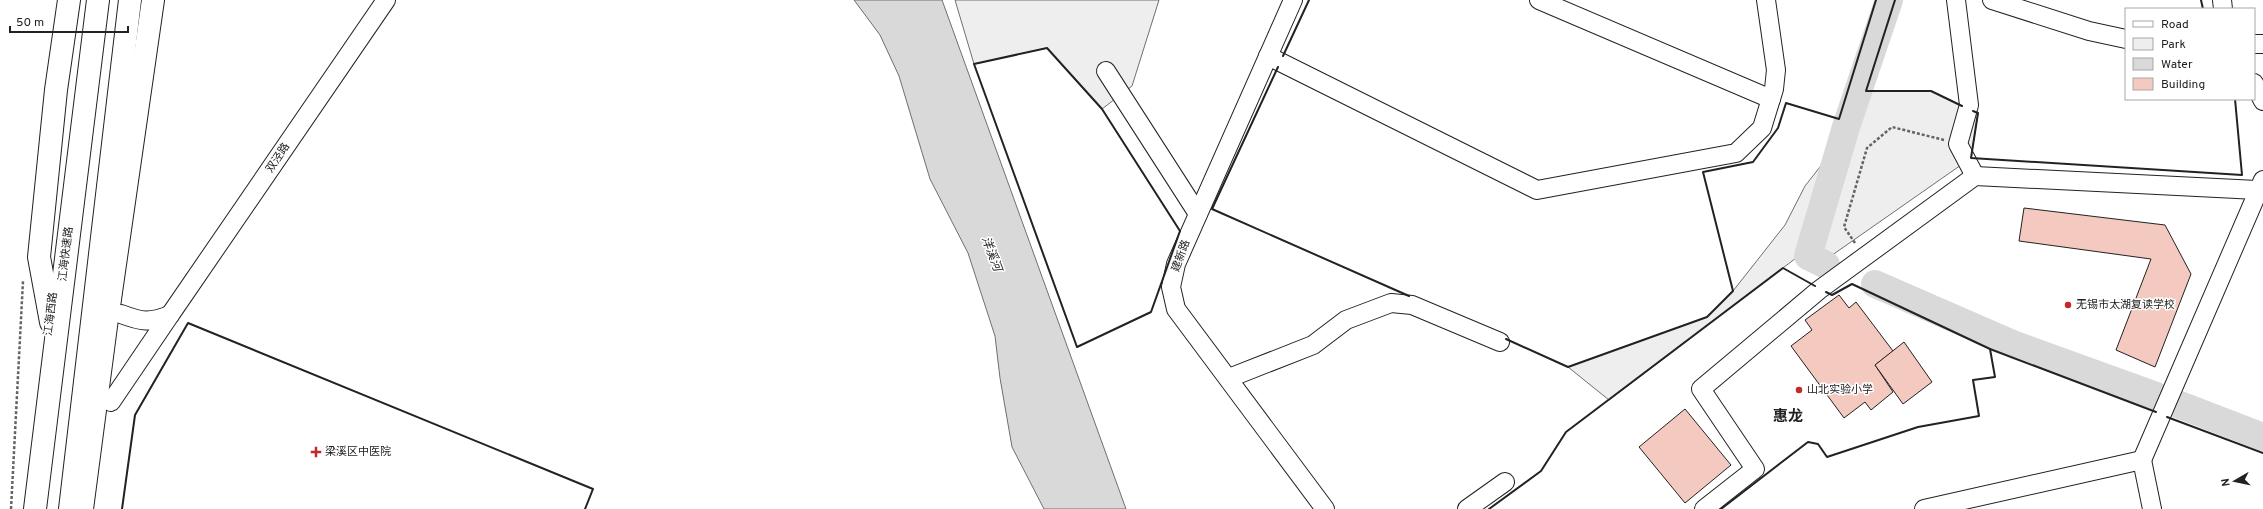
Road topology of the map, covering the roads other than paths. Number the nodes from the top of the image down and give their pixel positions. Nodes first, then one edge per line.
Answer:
1 (69, 0) edge
2 (90, 0) edge
3 (98, 0) edge
4 (130, 0) edge
5 (146, 0) edge
6 (152, 0) edge
7 (386, 0) edge
8 (1293, 0) edge
9 (1538, 0) edge
10 (1766, 0) edge
11 (1956, 0) edge
12 (1992, 0) edge
13 (2125, 39) edge
14 (1268, 56) junction
15 (1106, 72) dead end
16 (2255, 85) edge
17 (1771, 99) junction
18 (2263, 101) edge
19 (1974, 176) junction
20 (2260, 184) edge
21 (1198, 214) junction
22 (115, 310) junction
23 (170, 315) junction
24 (50, 322) junction
25 (1500, 342) dead end
26 (1229, 378) junction
27 (110, 402) dead end
28 (2142, 460) junction
29 (1505, 482) dead end
30 (26, 509) edge
31 (35, 509) edge
32 (70, 509) edge
33 (82, 509) edge
34 (1324, 509) edge
35 (1467, 509) edge
36 (1704, 509) edge
37 (1924, 509) edge
38 (2152, 509) edge

1 - 24 main road
2 - 24 main road, 江海西路
3 - 31 main road, 江海快速路
4 - 32 main road
5 - 22 main road
6 - 22 main road
7 - 23 street, 双泾路
8 - 14 street, 建新路
9 - 17 street
10 - 17 street
11 - 19 street
12 - 13 street
14 - 17 street
14 - 21 street, 建新路
15 - 21 street
16 - 18 street
19 - 20 street
19 - 36 street
20 - 28 street
21 - 26 street, 建新路
22 - 23 street
22 - 33 main road
23 - 27 street, 双泾路
24 - 30 main road, 江海西路
25 - 26 street
26 - 34 street, 建新路
28 - 37 street
28 - 38 street
29 - 35 street

